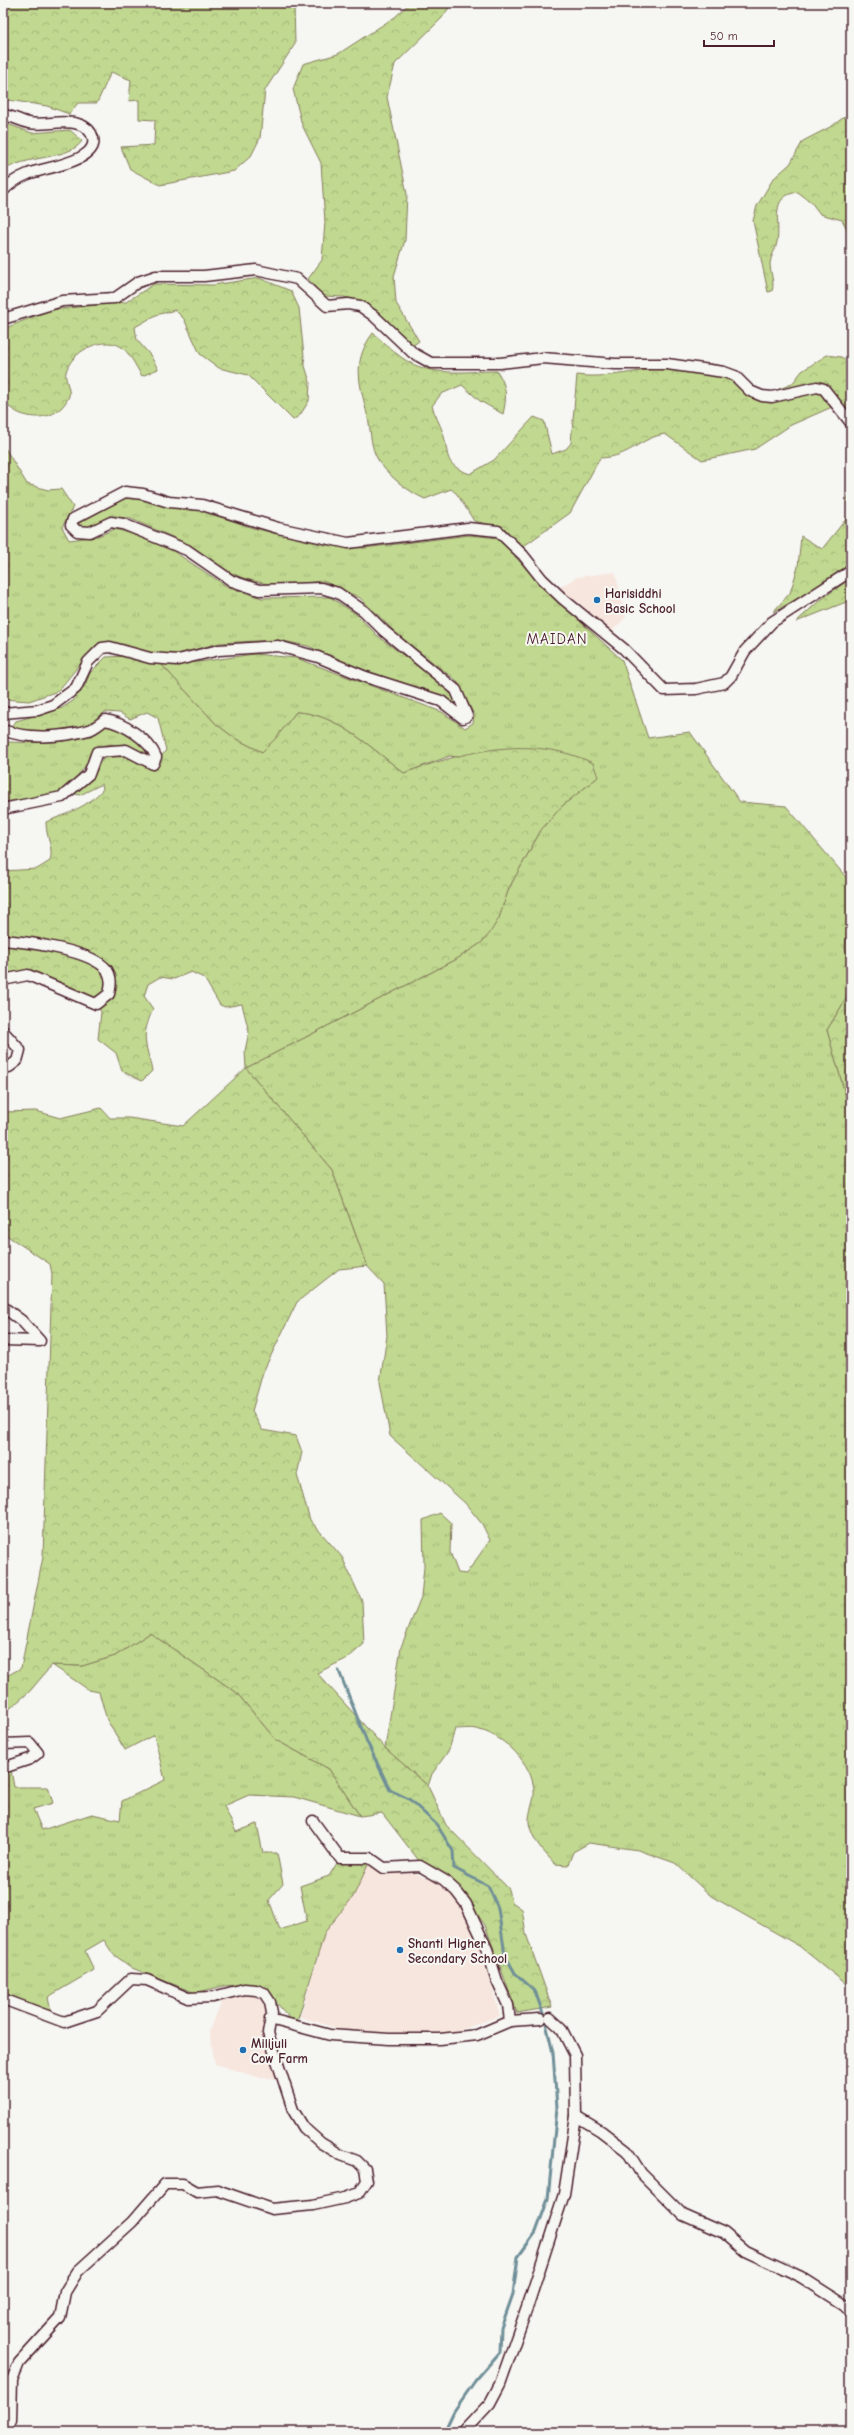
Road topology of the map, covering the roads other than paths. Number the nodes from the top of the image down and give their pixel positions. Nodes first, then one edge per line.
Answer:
1 (3, 115) edge
2 (3, 192) edge
3 (3, 319) edge
4 (851, 423) edge
5 (851, 571) edge
6 (3, 713) edge
7 (3, 730) edge
8 (3, 809) edge
9 (3, 940) edge
10 (3, 980) edge
11 (3, 1031) edge
12 (3, 1065) edge
13 (3, 1307) edge
14 (3, 1340) edge
15 (3, 1744) edge
16 (3, 1768) edge
17 (313, 1821) dead end
18 (3, 1999) edge
19 (270, 2018) junction
20 (550, 2018) dead end
21 (540, 2019) dead end
22 (510, 2021) junction
23 (576, 2116) junction
24 (851, 2312) edge
25 (5, 2432) edge
26 (463, 2432) edge

1 - 2 street
3 - 4 street
5 - 6 street
7 - 8 street
9 - 10 street
11 - 12 street
13 - 14 street
15 - 16 street
17 - 22 street
18 - 19 street
19 - 22 street
19 - 25 street
20 - 23 street
21 - 22 street
23 - 24 street
23 - 26 street

